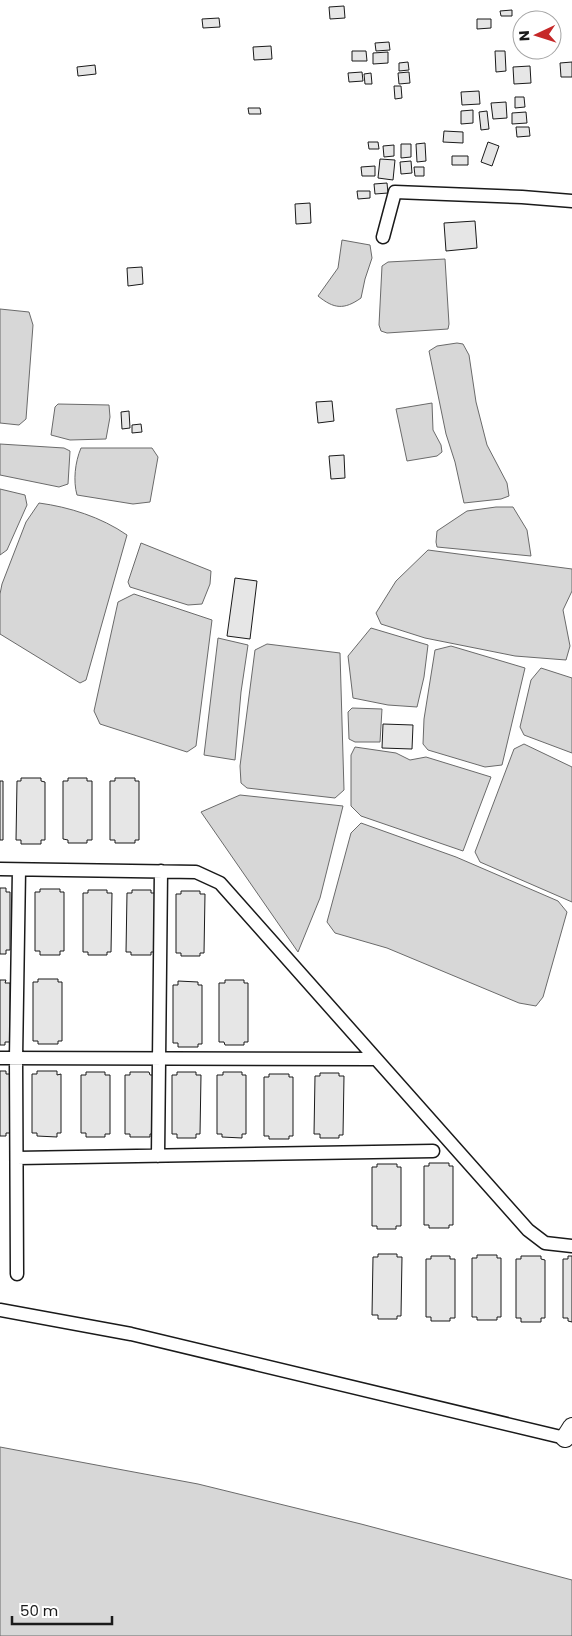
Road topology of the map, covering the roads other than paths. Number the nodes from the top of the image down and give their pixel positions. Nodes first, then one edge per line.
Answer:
1 (572, 201) edge
2 (383, 237) dead end
3 (0, 869) edge
4 (19, 870) junction
5 (160, 871) junction
6 (0, 1058) edge
7 (16, 1058) junction
8 (158, 1058) junction
9 (376, 1059) junction
10 (433, 1151) dead end
11 (158, 1156) junction
12 (17, 1158) junction
13 (572, 1246) edge
14 (17, 1274) dead end
15 (0, 1310) edge
16 (569, 1433) edge

1 - 2 street
3 - 4 street
4 - 5 street
4 - 7 street
5 - 8 street
5 - 9 street
6 - 7 street
7 - 8 street
7 - 12 street
8 - 9 street
8 - 11 street
9 - 13 street
10 - 11 street
11 - 12 street
12 - 14 street
15 - 16 street

